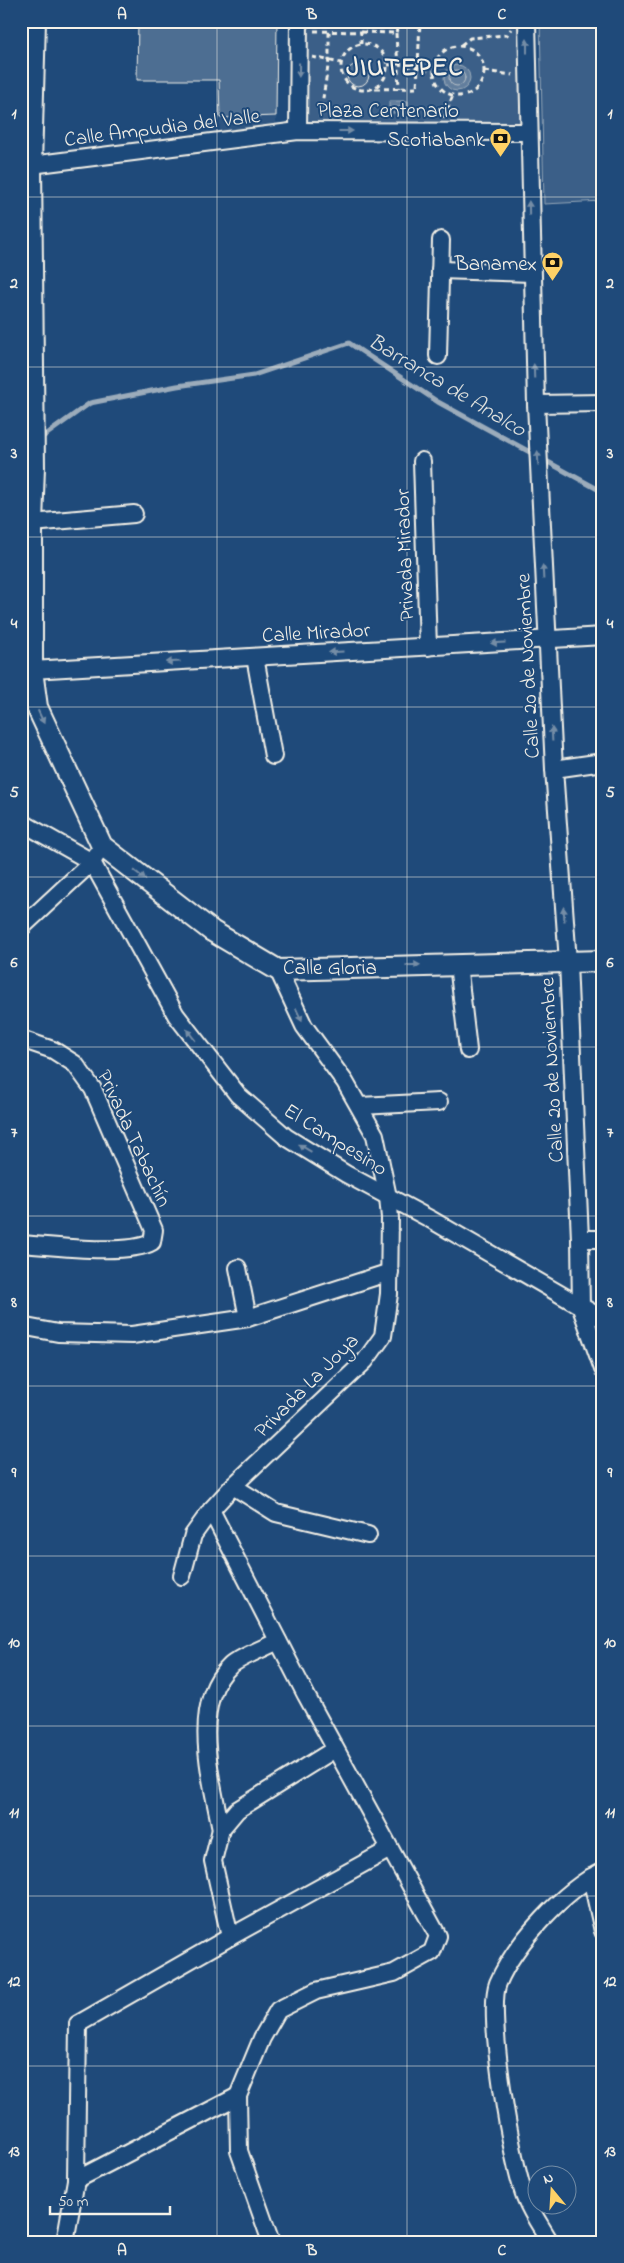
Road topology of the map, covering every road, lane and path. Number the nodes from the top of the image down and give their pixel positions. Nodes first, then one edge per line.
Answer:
1 (35, 21) edge
2 (399, 21) edge
3 (420, 21) edge
4 (519, 25) edge
5 (299, 26) edge
6 (328, 31) junction
7 (361, 32) junction
8 (396, 33) junction
9 (361, 44) junction
10 (460, 45) junction
11 (299, 56) junction
12 (329, 60) junction
13 (341, 64) junction
14 (398, 64) junction
15 (388, 65) junction
16 (418, 68) junction
17 (433, 71) junction
18 (484, 71) junction
19 (526, 76) junction
20 (399, 88) junction
21 (372, 89) junction
22 (453, 95) junction
23 (298, 131) junction
24 (318, 131) junction
25 (439, 131) junction
26 (528, 132) junction
27 (31, 165) junction
28 (441, 240) dead end
29 (440, 270) junction
30 (531, 273) junction
31 (438, 356) dead end
32 (603, 403) edge
33 (536, 404) junction
34 (422, 461) dead end
35 (134, 514) dead end
36 (32, 523) junction
37 (603, 636) edge
38 (546, 640) junction
39 (428, 647) junction
40 (255, 657) junction
41 (32, 670) junction
42 (273, 756) dead end
43 (603, 762) edge
44 (554, 769) junction
45 (21, 822) edge
46 (97, 854) junction
47 (21, 928) edge
48 (603, 960) edge
49 (568, 962) junction
50 (458, 964) junction
51 (278, 970) junction
52 (21, 1039) edge
53 (468, 1050) dead end
54 (439, 1102) dead end
55 (360, 1106) junction
56 (388, 1197) junction
57 (580, 1238) junction
58 (603, 1239) edge
59 (21, 1244) edge
60 (238, 1268) dead end
61 (390, 1272) junction
62 (581, 1308) junction
63 (248, 1318) junction
64 (603, 1320) edge
65 (21, 1326) edge
66 (603, 1369) edge
67 (233, 1486) junction
68 (211, 1510) junction
69 (368, 1536) dead end
70 (182, 1576) dead end
71 (278, 1641) junction
72 (335, 1749) junction
73 (221, 1829) junction
74 (390, 1850) junction
75 (597, 1874) edge
76 (603, 1931) edge
77 (230, 1937) junction
78 (238, 2096) junction
79 (76, 2180) junction
80 (268, 2240) edge
81 (65, 2242) edge
82 (550, 2242) edge

1 - 27 main road
2 - 8 path
3 - 16 path
4 - 10 path
19 -> 4 street, Calle 20 de Noviembre
5 - 6 path
5 - 11 street, Plaza Centenario
6 - 7 path
6 - 12 path
7 - 8 path
7 - 9 path
8 - 14 path
9 - 13 path
9 - 15 path
10 - 17 path
10 - 18 path
11 - 12 path
11 -> 23 street, Plaza Centenario
12 - 13 path
12 - 24 path
13 - 21 path
14 - 15 path
14 - 16 path
14 - 20 path
15 - 21 path
16 - 17 path
16 - 20 path
17 - 22 path
18 - 19 path
18 - 22 path
19 - 26 street, Calle 20 de Noviembre
20 - 21 path
22 - 25 path
23 - 24 street, Plaza Centenario
23 - 27 street, Calle Ampudia del Valle
24 -> 25 street, Plaza Centenario
25 - 26 street, Plaza Centenario
30 -> 26 street, Calle 20 de Noviembre
27 - 36 main road
28 - 29 street
29 - 30 street
29 - 31 street
33 -> 30 street, Calle 20 de Noviembre
32 - 33 street
38 -> 33 street, Calle 20 de Noviembre
34 - 39 street, Privada Mirador
35 - 36 street
36 - 41 main road
37 - 38 street, Calle Mirador
38 -> 39 street, Calle Mirador
44 -> 38 street, Calle 20 de Noviembre
39 -> 40 street, Calle Mirador
40 -> 41 street, Calle Mirador
40 - 42 street
41 -> 46 main road
43 - 44 street
49 -> 44 street, Calle 20 de Noviembre
45 - 46 street
46 - 47 street
46 -> 51 main road, Calle Gloria
56 -> 46 street, El Campesino
48 - 49 main road, Calle Gloria
49 - 50 main road, Calle Gloria
49 - 57 street, Calle 20 de Noviembre
51 -> 50 main road, Calle Gloria
50 - 53 street
51 -> 55 street, Privada La Joya
52 - 59 street, Privada Tabachín
54 - 55 street
55 - 56 street, Privada La Joya
56 - 61 street, Privada La Joya
56 - 62 street, El Campesino
57 - 58 street
57 - 62 street, Calle 20 de Noviembre
60 - 63 street
61 - 63 street
61 - 67 street, Privada La Joya
62 - 64 street, El Campesino
62 - 66 street, Calle 20 de Noviembre
63 - 65 street
67 - 68 street, Privada La Joya
67 - 69 street
68 - 70 street, Privada La Joya
68 - 71 street
71 - 72 street
71 - 73 street
72 - 73 street
72 - 74 street
73 - 77 street
74 - 77 street
74 - 78 street
75 - 76 street
75 - 82 street
77 - 79 street
78 - 79 street
78 - 80 street
79 - 81 street

